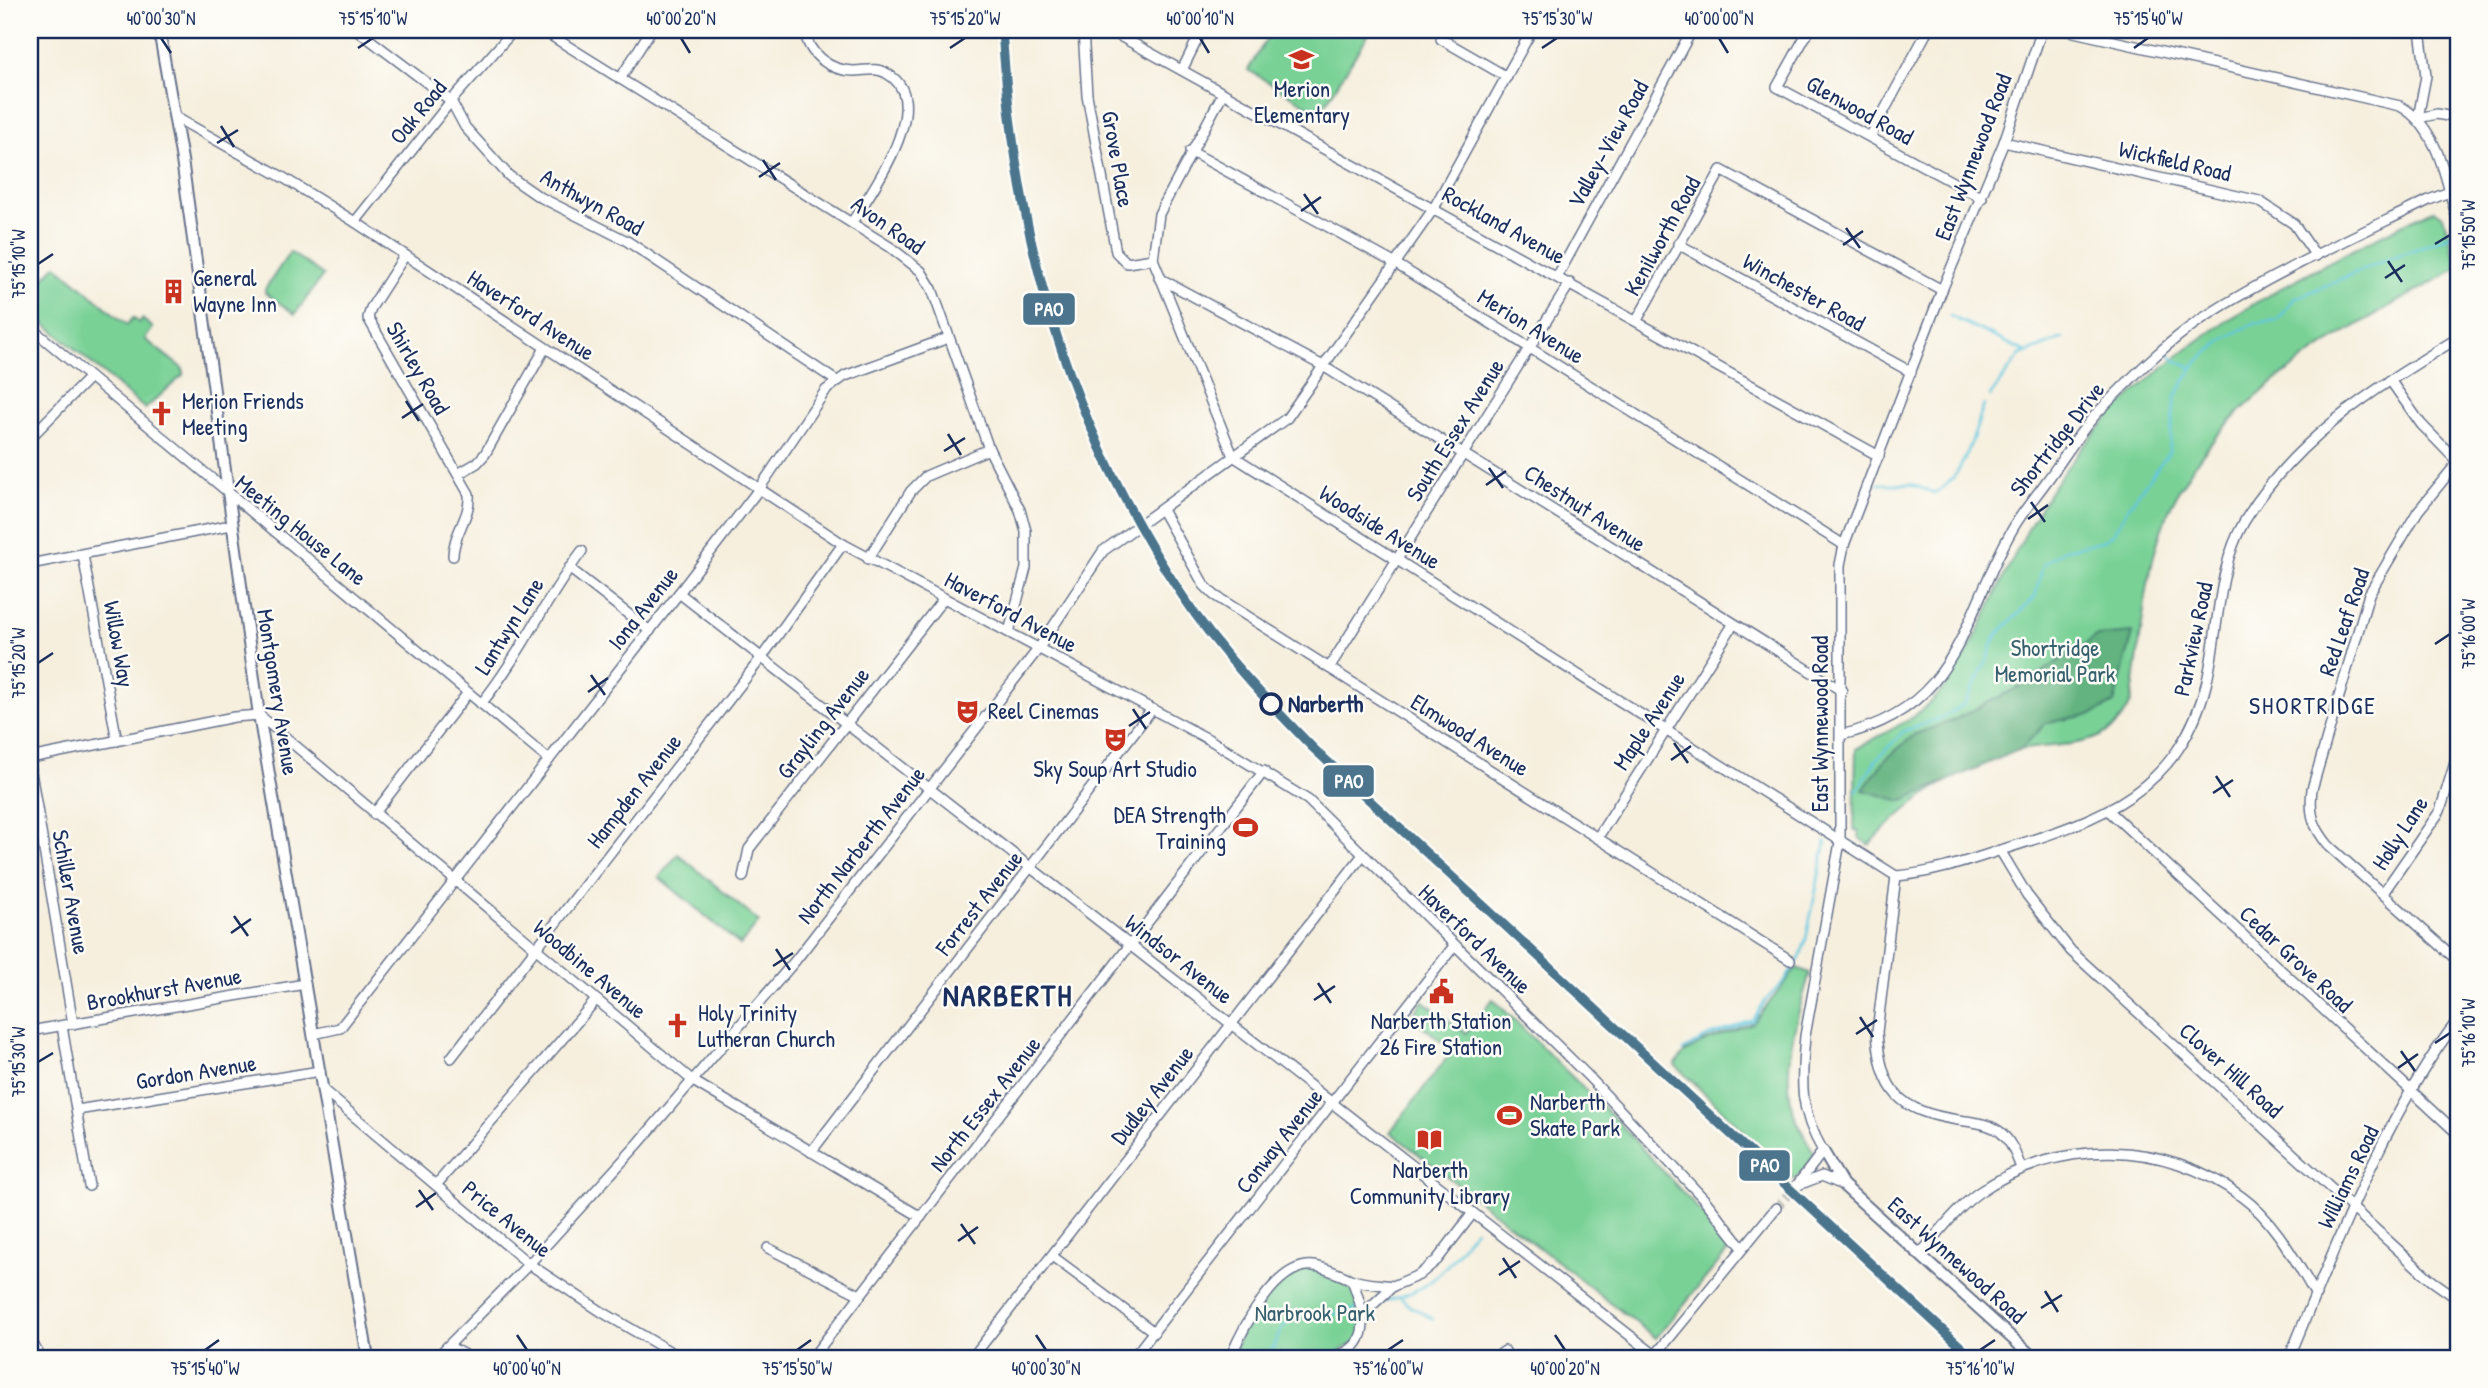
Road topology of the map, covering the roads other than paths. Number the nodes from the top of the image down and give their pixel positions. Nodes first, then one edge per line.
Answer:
1 (159, 30) edge
2 (357, 30) edge
3 (514, 30) edge
4 (542, 30) edge
5 (651, 30) edge
6 (805, 30) edge
7 (1083, 30) edge
8 (1109, 30) edge
9 (1202, 30) edge
10 (1532, 30) edge
11 (1692, 30) edge
12 (1809, 30) edge
13 (1928, 30) edge
14 (2042, 30) edge
15 (2065, 30) edge
16 (2420, 30) edge
17 (1441, 39) dead end
18 (1182, 70) junction
19 (1507, 76) junction
20 (620, 79) junction
21 (1223, 93) junction
22 (451, 101) junction
23 (175, 117) junction
24 (2418, 118) junction
25 (2458, 118) edge
26 (1870, 137) junction
27 (2004, 142) junction
28 (1190, 151) junction
29 (2449, 192) junction
30 (1982, 198) junction
31 (1434, 208) junction
32 (2457, 220) edge
33 (355, 222) junction
34 (852, 222) junction
35 (1678, 244) junction
36 (405, 255) junction
37 (2316, 256) junction
38 (1153, 259) junction
39 (1396, 264) junction
40 (1558, 276) junction
41 (1159, 278) junction
42 (1570, 284) junction
43 (1942, 290) junction
44 (1637, 320) junction
45 (30, 327) edge
46 (948, 338) junction
47 (2458, 338) edge
48 (545, 348) junction
49 (1530, 348) junction
50 (1323, 366) junction
51 (1911, 372) junction
52 (89, 378) junction
53 (835, 380) junction
54 (2390, 380) junction
55 (30, 438) edge
56 (989, 449) junction
57 (1463, 453) junction
58 (1233, 456) junction
59 (1879, 456) junction
60 (2458, 462) edge
61 (458, 474) junction
62 (758, 489) junction
63 (226, 494) junction
64 (1162, 510) junction
65 (230, 524) junction
66 (843, 544) junction
67 (1844, 545) junction
68 (582, 551) dead end
69 (83, 555) junction
70 (453, 556) dead end
71 (868, 559) junction
72 (1395, 561) junction
73 (30, 564) edge
74 (569, 568) junction
75 (679, 593) junction
76 (944, 598) junction
77 (1733, 625) junction
78 (650, 631) junction
79 (1010, 632) junction
80 (1039, 648) junction
81 (762, 657) junction
82 (1329, 668) junction
83 (1842, 691) junction
84 (467, 694) junction
85 (481, 704) junction
86 (1152, 709) junction
87 (259, 715) junction
88 (846, 725) junction
89 (1666, 730) junction
90 (1842, 735) junction
91 (117, 741) junction
92 (2458, 753) edge
93 (30, 758) edge
94 (549, 760) junction
95 (30, 766) edge
96 (1264, 771) junction
97 (930, 789) junction
98 (2109, 811) junction
99 (374, 814) junction
100 (1598, 837) junction
101 (1840, 842) junction
102 (2000, 850) junction
103 (1362, 856) junction
104 (1031, 867) junction
105 (1896, 876) junction
106 (743, 877) dead end
107 (456, 881) junction
108 (2383, 893) junction
109 (1454, 946) junction
110 (1132, 947) junction
111 (537, 948) junction
112 (1790, 960) dead end
113 (2458, 961) edge
114 (305, 984) junction
115 (596, 1000) junction
116 (2458, 1020) edge
117 (74, 1024) junction
118 (1231, 1024) junction
119 (62, 1026) junction
120 (30, 1031) edge
121 (313, 1034) junction
122 (452, 1058) dead end
123 (320, 1071) junction
124 (693, 1081) junction
125 (323, 1090) junction
126 (2411, 1092) junction
127 (1333, 1102) junction
128 (77, 1110) junction
129 (2458, 1134) edge
130 (811, 1152) junction
131 (1823, 1152) junction
132 (2021, 1168) junction
133 (436, 1185) junction
134 (1843, 1185) junction
135 (89, 1186) dead end
136 (2353, 1207) junction
137 (1776, 1208) tunnel mouth
138 (1473, 1213) junction
139 (921, 1217) junction
140 (1742, 1247) junction
141 (768, 1248) dead end
142 (1919, 1255) junction
143 (1052, 1256) junction
144 (529, 1265) junction
145 (1352, 1280) junction
146 (1393, 1286) junction
147 (860, 1294) junction
148 (2316, 1294) junction
149 (2458, 1299) edge
150 (1365, 1311) junction
151 (1154, 1332) junction
152 (30, 1339) edge
153 (448, 1346) junction
154 (1505, 1350) dead end
155 (1654, 1357) edge
156 (41, 1358) edge
157 (368, 1358) edge
158 (436, 1358) edge
159 (470, 1358) edge
160 (681, 1358) edge
161 (812, 1358) edge
162 (972, 1358) edge
163 (1133, 1358) edge
164 (1230, 1358) edge
165 (1329, 1358) edge
166 (1494, 1358) edge
167 (2034, 1358) edge
168 (2289, 1358) edge

1 - 23 main road, Montgomery Avenue
2 - 22 street, Anthwyn Road
3 - 22 street, Oak Road
4 - 20 street, Avon Road
5 - 20 street
6 - 34 street
7 - 38 street, Grove Place
8 - 18 street, Rockland Avenue
9 - 18 street
10 - 19 street
11 - 40 street, Valley-View Road
12 - 26 street, Glenwood Road
13 - 26 street
14 - 27 street, East Wynnewood Road
15 - 24 street
16 - 24 street
17 - 19 street
18 - 21 street, Rockland Avenue
19 - 31 street
20 - 34 street, Avon Road
21 - 28 street
21 - 31 street, Rockland Avenue
22 - 33 street, Oak Road
22 - 53 street, Anthwyn Road
23 - 33 street, Haverford Avenue
23 - 63 main road, Montgomery Avenue
24 - 25 street
24 - 29 street
26 - 30 street, Glenwood Road
27 - 30 street, East Wynnewood Road
27 - 37 street, Wickfield Road
28 - 38 street
28 - 39 street, Merion Avenue
29 - 32 street
29 - 37 street, Shortridge Drive
30 - 43 street, East Wynnewood Road
31 - 39 street
31 - 40 street, Rockland Avenue
33 - 36 street, Haverford Avenue
34 - 46 street, Avon Road
35 - 43 street, Kenilworth Road
35 - 44 street, Kenilworth Road
35 - 51 street, Winchester Road
36 - 48 street, Haverford Avenue
36 - 61 street, Shirley Road
37 - 90 street, Shortridge Drive
38 - 41 street
39 - 49 street, Merion Avenue
39 - 50 street
40 - 42 street, Rockland Avenue
41 - 50 street, Chestnut Avenue
41 - 58 street
42 - 44 street, Rockland Avenue
42 - 49 street, South Essex Avenue
43 - 51 street, East Wynnewood Road
44 - 59 street, Rockland Avenue
45 - 52 street, Meeting House Lane
46 - 53 street
46 - 56 street, Avon Road
47 - 54 street, Parkview Road
48 - 61 street
48 - 62 street, Haverford Avenue
49 - 57 street, South Essex Avenue
49 - 67 street, Merion Avenue
50 - 57 street, Chestnut Avenue
50 - 58 street
51 - 59 street, East Wynnewood Road
52 - 55 street
52 - 63 street, Meeting House Lane
53 - 62 street, Iona Avenue
54 - 60 street
54 - 98 street, Parkview Road
56 - 71 street
56 - 79 street, Avon Road
57 - 72 street, South Essex Avenue
57 - 77 street, Chestnut Avenue
58 - 64 street
58 - 72 street, Woodside Avenue
59 - 67 street, East Wynnewood Road
60 - 108 street, Red Leaf Road
61 - 70 street
62 - 66 street, Haverford Avenue
62 - 75 street, Iona Avenue
63 - 65 main road, Montgomery Avenue
63 - 84 street, Meeting House Lane
64 - 80 street, North Narberth Avenue
64 - 82 street, Elmwood Avenue
65 - 69 street
65 - 87 main road, Montgomery Avenue
66 - 71 street, Haverford Avenue
66 - 81 street, Hampden Avenue
67 - 83 street, East Wynnewood Road
68 - 74 street, Lantwyn Lane
69 - 73 street
69 - 91 street, Willow Way
71 - 76 street, Haverford Avenue
72 - 82 street, South Essex Avenue
72 - 89 street, Woodside Avenue
74 - 78 street, Lantwyn Lane
74 - 85 street, Lantwyn Lane
75 - 78 street, Iona Avenue
75 - 81 street, Windsor Avenue
76 - 79 street, Haverford Avenue
76 - 88 street, Grayling Avenue
77 - 83 street, Chestnut Avenue
77 - 89 street, Maple Avenue
78 - 94 street, Iona Avenue
79 - 80 street, Haverford Avenue
80 - 86 street, Haverford Avenue
80 - 97 street, North Narberth Avenue
81 - 88 street, Windsor Avenue
81 - 111 street, Hampden Avenue
82 - 100 street, Elmwood Avenue
83 - 90 street, East Wynnewood Road
84 - 85 street, Meeting House Lane
84 - 99 street
85 - 94 street, Meeting House Lane
86 - 96 street, Haverford Avenue
86 - 104 street, Forrest Avenue
87 - 91 street
87 - 99 street, Woodbine Avenue
87 - 114 main road, Montgomery Avenue
88 - 97 street, Windsor Avenue
88 - 106 street, Grayling Avenue
89 - 100 street, Maple Avenue
89 - 101 street, Woodside Avenue
90 - 101 street, East Wynnewood Road
91 - 93 street
92 - 108 street, Holly Lane
94 - 107 street, Iona Avenue
95 - 117 street, Schiller Avenue
96 - 103 street, Haverford Avenue
96 - 110 street, North Essex Avenue
97 - 104 street, Windsor Avenue
97 - 124 street, North Narberth Avenue
98 - 102 street, Parkview Road
98 - 126 street, Cedar Grove Road
99 - 107 street, Woodbine Avenue
100 - 112 street, Elmwood Avenue
101 - 105 street
101 - 131 street, East Wynnewood Road
102 - 105 street, Parkview Road
102 - 136 street, Clover Hill Road
103 - 109 street, Haverford Avenue
103 - 118 street, Dudley Avenue
104 - 110 street, Windsor Avenue
104 - 130 street, Forrest Avenue
105 - 132 street
107 - 111 street, Woodbine Avenue
107 - 121 street, Iona Avenue
108 - 113 street, Red Leaf Road
109 - 127 street, Conway Avenue
109 - 140 street, Haverford Avenue
110 - 118 street, Windsor Avenue
110 - 139 street, North Essex Avenue
111 - 115 street, Woodbine Avenue
111 - 122 street, Hampden Avenue
114 - 117 street, Brookhurst Avenue
114 - 121 main road, Montgomery Avenue
115 - 124 street, Woodbine Avenue
115 - 133 street
116 - 126 street, Williams Road
117 - 119 street, Brookhurst Avenue
118 - 127 street, Windsor Avenue
118 - 143 street, Dudley Avenue
119 - 120 street, Brookhurst Avenue
119 - 128 street
121 - 123 main road, Montgomery Avenue
123 - 125 main road, Montgomery Avenue
123 - 128 street, Gordon Avenue
124 - 130 street, Woodbine Avenue
124 - 144 street, North Narberth Avenue
125 - 133 street, Price Avenue
125 - 157 main road, Montgomery Avenue
126 - 129 street, Cedar Grove Road
126 - 136 street, Williams Road
127 - 138 street, Windsor Avenue
127 - 151 street, Conway Avenue
128 - 135 street
130 - 139 street, Woodbine Avenue
131 - 134 main road, East Wynnewood Road
131 - 134 street
132 - 142 street
132 - 148 street
133 - 144 street, Price Avenue
134 - 142 main road, East Wynnewood Road
136 - 148 street, Williams Road
136 - 149 street, Clover Hill Road
137 - 140 street
138 - 146 street
138 - 155 street, Windsor Avenue
139 - 147 street, North Essex Avenue
140 - 155 street
141 - 147 street
142 - 167 main road, East Wynnewood Road
143 - 151 street
143 - 162 street, Dudley Avenue
144 - 153 street, North Narberth Avenue
144 - 160 street, Price Avenue
145 - 146 street
145 - 150 street
145 - 164 street
146 - 150 street
147 - 161 street, North Essex Avenue
148 - 168 street, Williams Road
150 - 165 street
151 - 163 street, Conway Avenue
152 - 156 street
153 - 158 street, North Narberth Avenue
153 - 159 street
154 - 166 street

